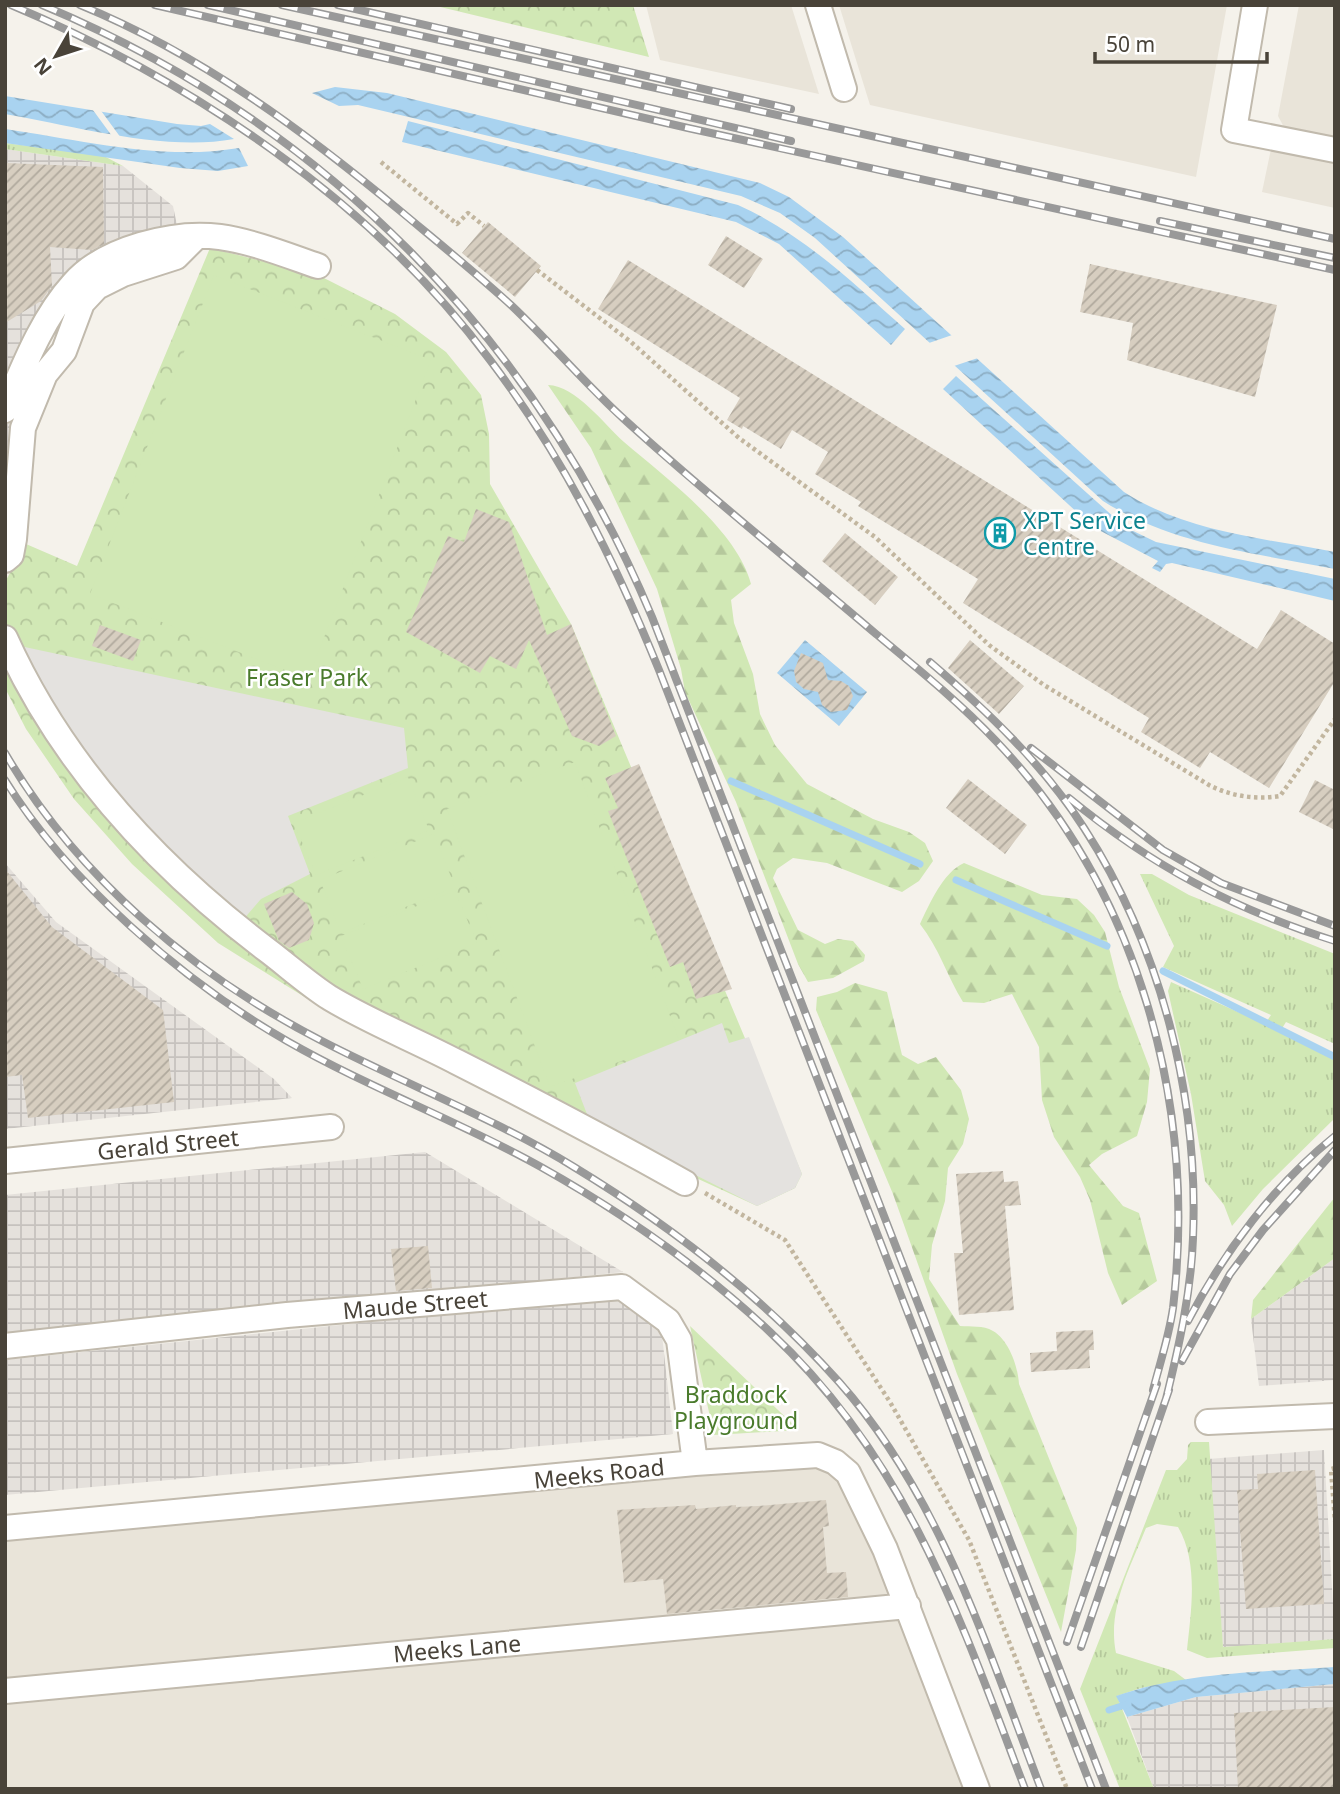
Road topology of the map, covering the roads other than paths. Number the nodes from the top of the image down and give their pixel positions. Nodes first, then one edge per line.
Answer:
1 (818, 5) edge
2 (1255, 5) edge
3 (844, 89) dead end
4 (1335, 150) edge
5 (194, 239) junction
6 (317, 266) dead end
7 (5, 410) edge
8 (5, 560) edge
9 (5, 638) edge
10 (331, 1127) dead end
11 (5, 1161) edge
12 (685, 1183) road end
13 (5, 1346) edge
14 (1335, 1416) edge
15 (1208, 1422) dead end
16 (695, 1463) junction
17 (5, 1528) edge
18 (908, 1606) junction
19 (5, 1691) edge
20 (977, 1789) edge

1 - 3 street
2 - 4 street
5 - 6 street
5 - 7 street
5 - 8 street
9 - 12 street
10 - 11 street, Gerald Street
13 - 16 street, Maude Street
14 - 15 street
16 - 17 street, Meeks Road
16 - 18 street, Meeks Road
18 - 19 street, Meeks Lane
18 - 20 street, Meeks Road

